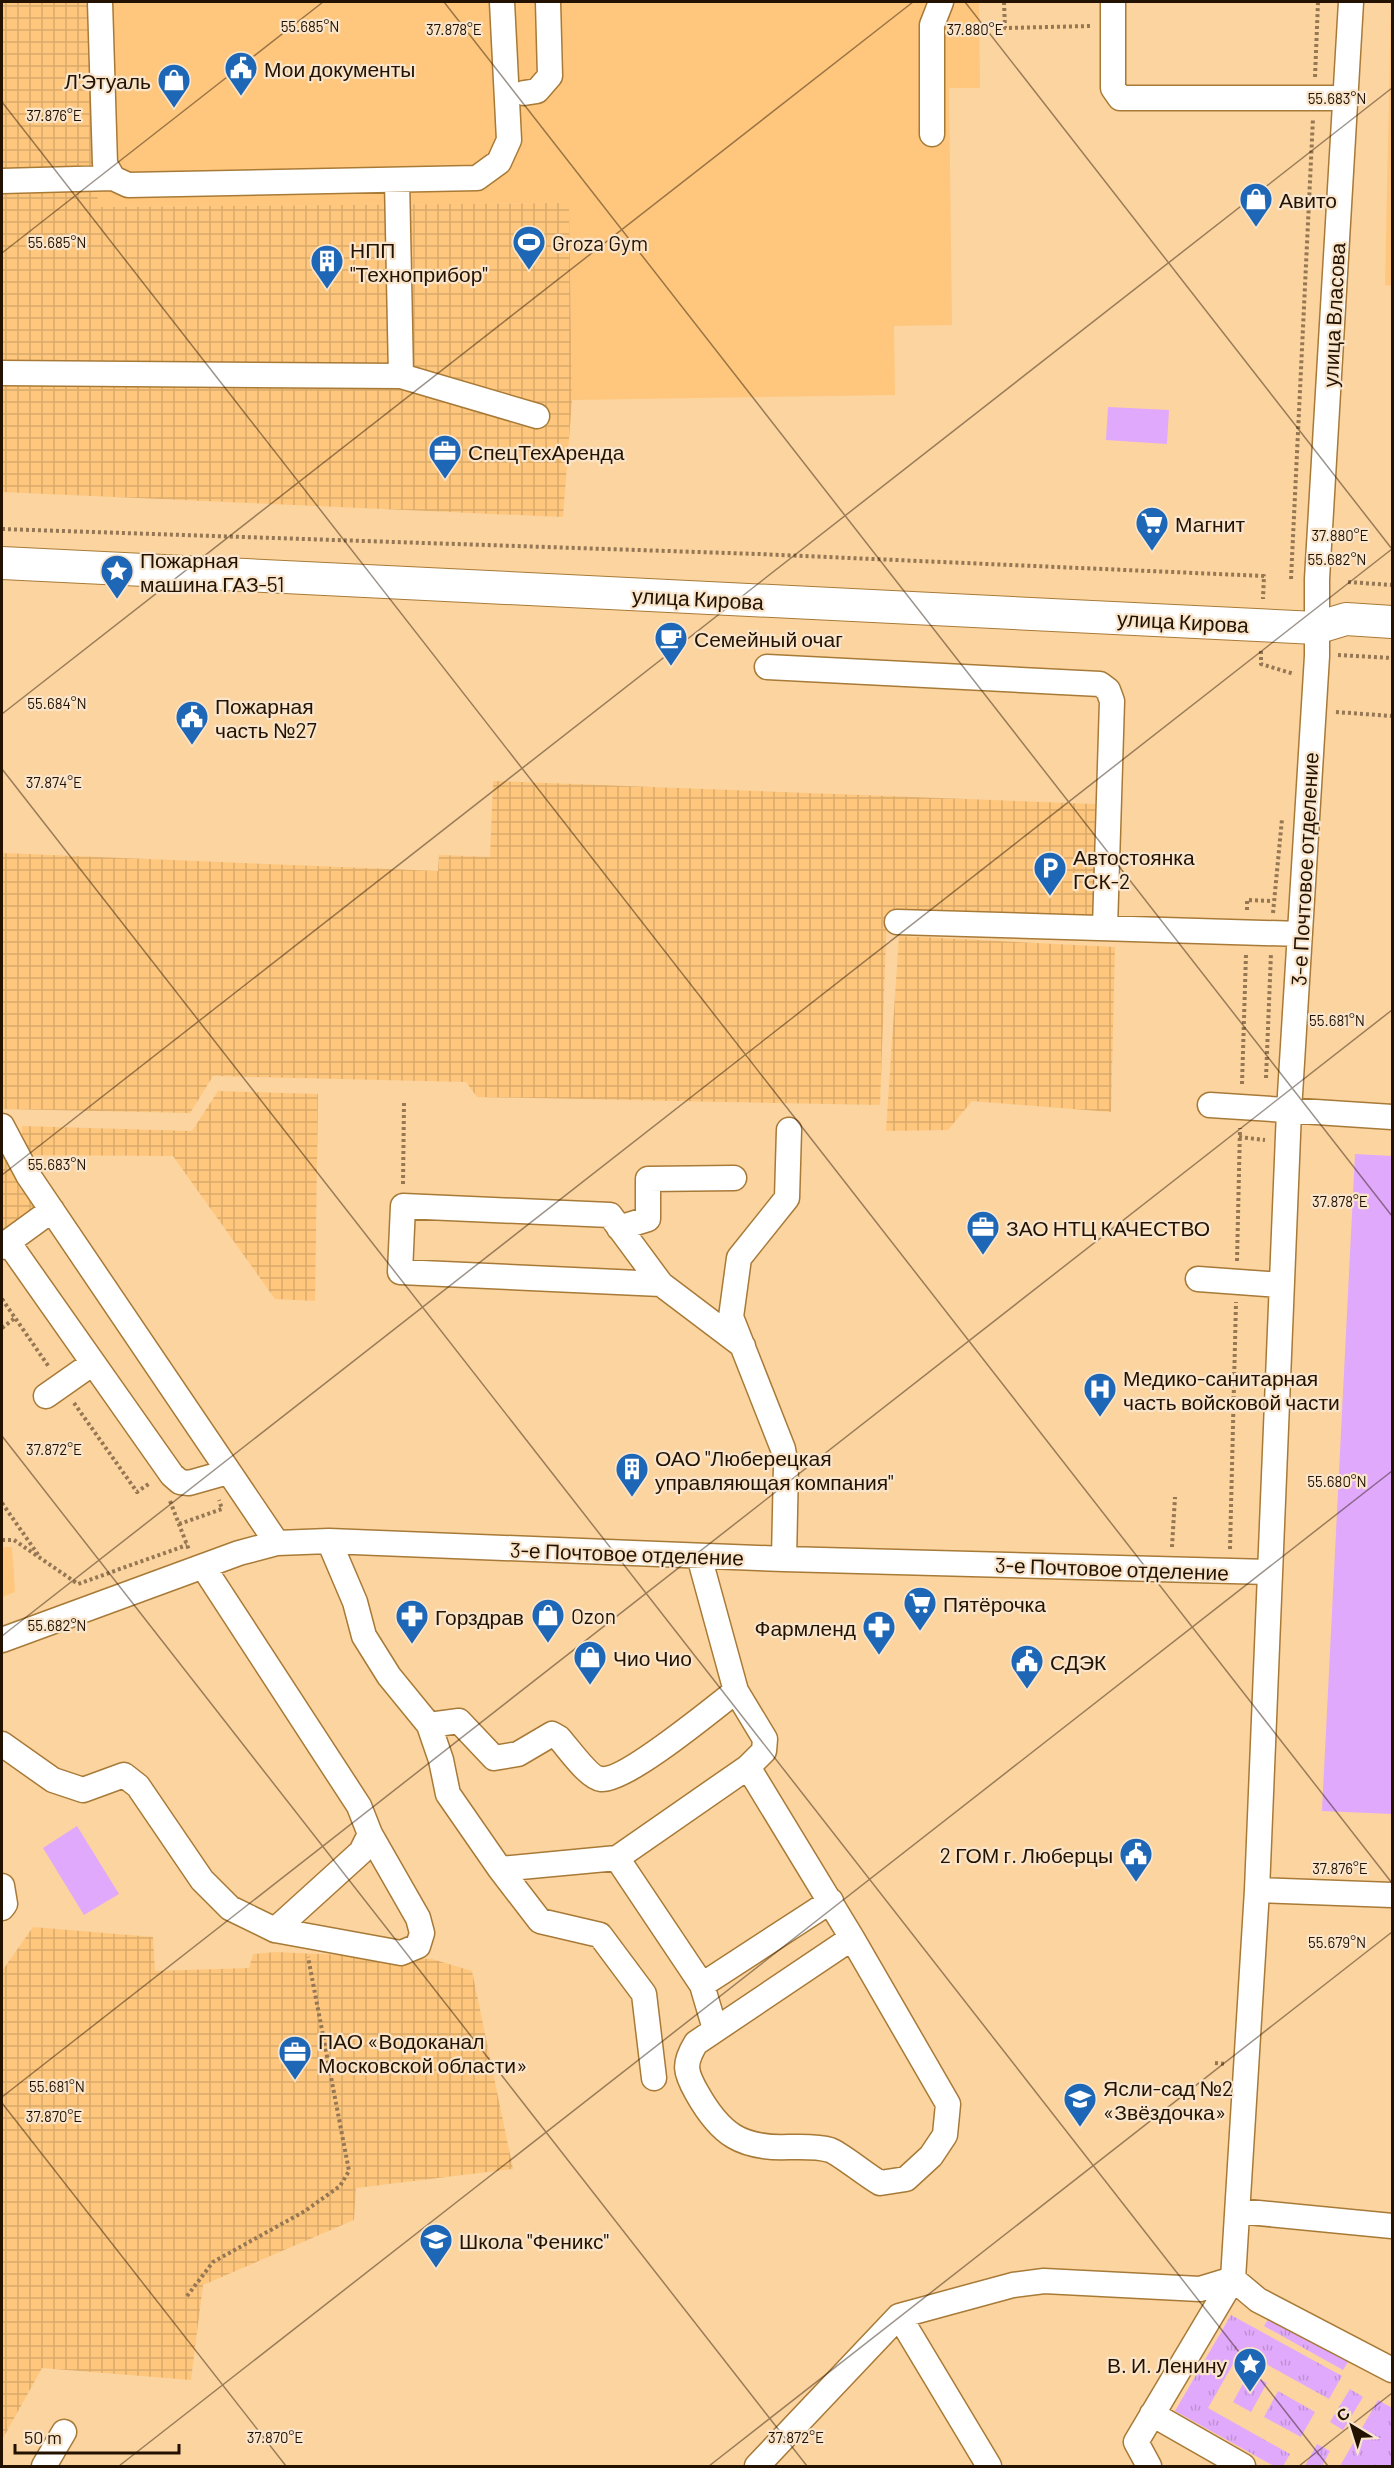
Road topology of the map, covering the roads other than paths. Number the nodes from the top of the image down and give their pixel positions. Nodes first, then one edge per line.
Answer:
1 (100, 2) edge
2 (502, 2) edge
3 (548, 2) edge
4 (941, 2) edge
5 (1113, 2) edge
6 (1351, 2) edge
7 (524, 93) dead end
8 (1345, 98) junction
9 (932, 134) dead end
10 (113, 178) junction
11 (397, 180) junction
12 (2, 181) edge
13 (2, 373) edge
14 (401, 376) junction
15 (537, 416) dead end
16 (2, 563) edge
17 (1392, 622) edge
18 (1316, 628) junction
19 (768, 667) dead end
20 (897, 922) dead end
21 (1105, 928) junction
22 (1300, 934) junction
23 (1210, 1105) dead end
24 (1289, 1111) junction
25 (1392, 1117) edge
26 (2, 1126) edge
27 (789, 1130) dead end
28 (734, 1178) dead end
29 (52, 1210) junction
30 (620, 1228) junction
31 (5, 1245) edge
32 (1198, 1280) dead end
33 (662, 1284) junction
34 (1281, 1285) junction
35 (743, 1346) junction
36 (93, 1363) junction
37 (54, 1390) road end
38 (228, 1472) junction
39 (329, 1541) junction
40 (277, 1543) junction
41 (699, 1556) junction
42 (784, 1559) junction
43 (201, 1569) junction
44 (1269, 1572) junction
45 (2, 1640) edge
46 (736, 1691) junction
47 (429, 1725) junction
48 (2, 1744) edge
49 (748, 1767) junction
50 (370, 1834) junction
51 (617, 1857) junction
52 (500, 1869) junction
53 (2, 1886) edge
54 (1257, 1890) junction
55 (1392, 1895) edge
56 (831, 1901) junction
57 (2, 1908) edge
58 (275, 1930) junction
59 (852, 1938) junction
60 (702, 1985) junction
61 (715, 2029) junction
62 (654, 2078) dead end
63 (1238, 2211) junction
64 (1392, 2226) edge
65 (1233, 2278) junction
66 (899, 2316) junction
67 (1392, 2370) edge
68 (1152, 2414) junction
69 (64, 2432) dead end
70 (44, 2466) edge
71 (757, 2466) edge
72 (989, 2466) edge
73 (1149, 2466) edge
74 (1243, 2466) edge

1 - 10 street
2 - 11 street
3 - 7 street
4 - 9 street
5 - 8 street
6 - 8 street, улица Власова
8 - 18 street, улица Власова
10 - 11 street
10 - 12 street
11 - 14 street
13 - 14 street
14 - 15 street
16 - 18 main road, улица Кирова
17 - 18 main road, улица Кирова
18 - 22 street, 3-е Почтовое отделение
19 - 21 street
20 - 21 street
21 - 22 street
22 - 24 street, 3-е Почтовое отделение
23 - 24 street
24 - 25 street
24 - 34 street, 3-е Почтовое отделение
26 - 29 street
27 - 35 street
28 - 30 street
29 - 31 street
29 - 38 street
30 - 33 street
30 - 33 street
31 - 36 street
32 - 34 street
33 - 35 street
34 - 44 street, 3-е Почтовое отделение
35 - 42 street
36 - 37 street
36 - 38 street
38 - 40 street
39 - 40 street, 3-е Почтовое отделение
39 - 41 street, 3-е Почтовое отделение
39 - 47 street
40 - 43 street, 3-е Почтовое отделение
41 - 42 street, 3-е Почтовое отделение
41 - 46 street
42 - 44 street, 3-е Почтовое отделение
43 - 45 street, 3-е Почтовое отделение
43 - 50 street
44 - 54 street, 3-е Почтовое отделение
46 - 47 street
46 - 49 street
47 - 52 street
48 - 58 street
49 - 51 street
49 - 56 street
50 - 58 street
50 - 58 street
51 - 52 street
51 - 60 street
52 - 62 street
53 - 57 street
54 - 55 street
54 - 63 street, 3-е Почтовое отделение
56 - 59 street
56 - 60 street
59 - 61 street
59 - 61 street
60 - 61 street
63 - 64 street
63 - 65 street, 3-е Почтовое отделение
65 - 66 street
65 - 67 street
65 - 68 street
66 - 71 street
66 - 72 street
68 - 73 street
68 - 74 street
69 - 70 street

